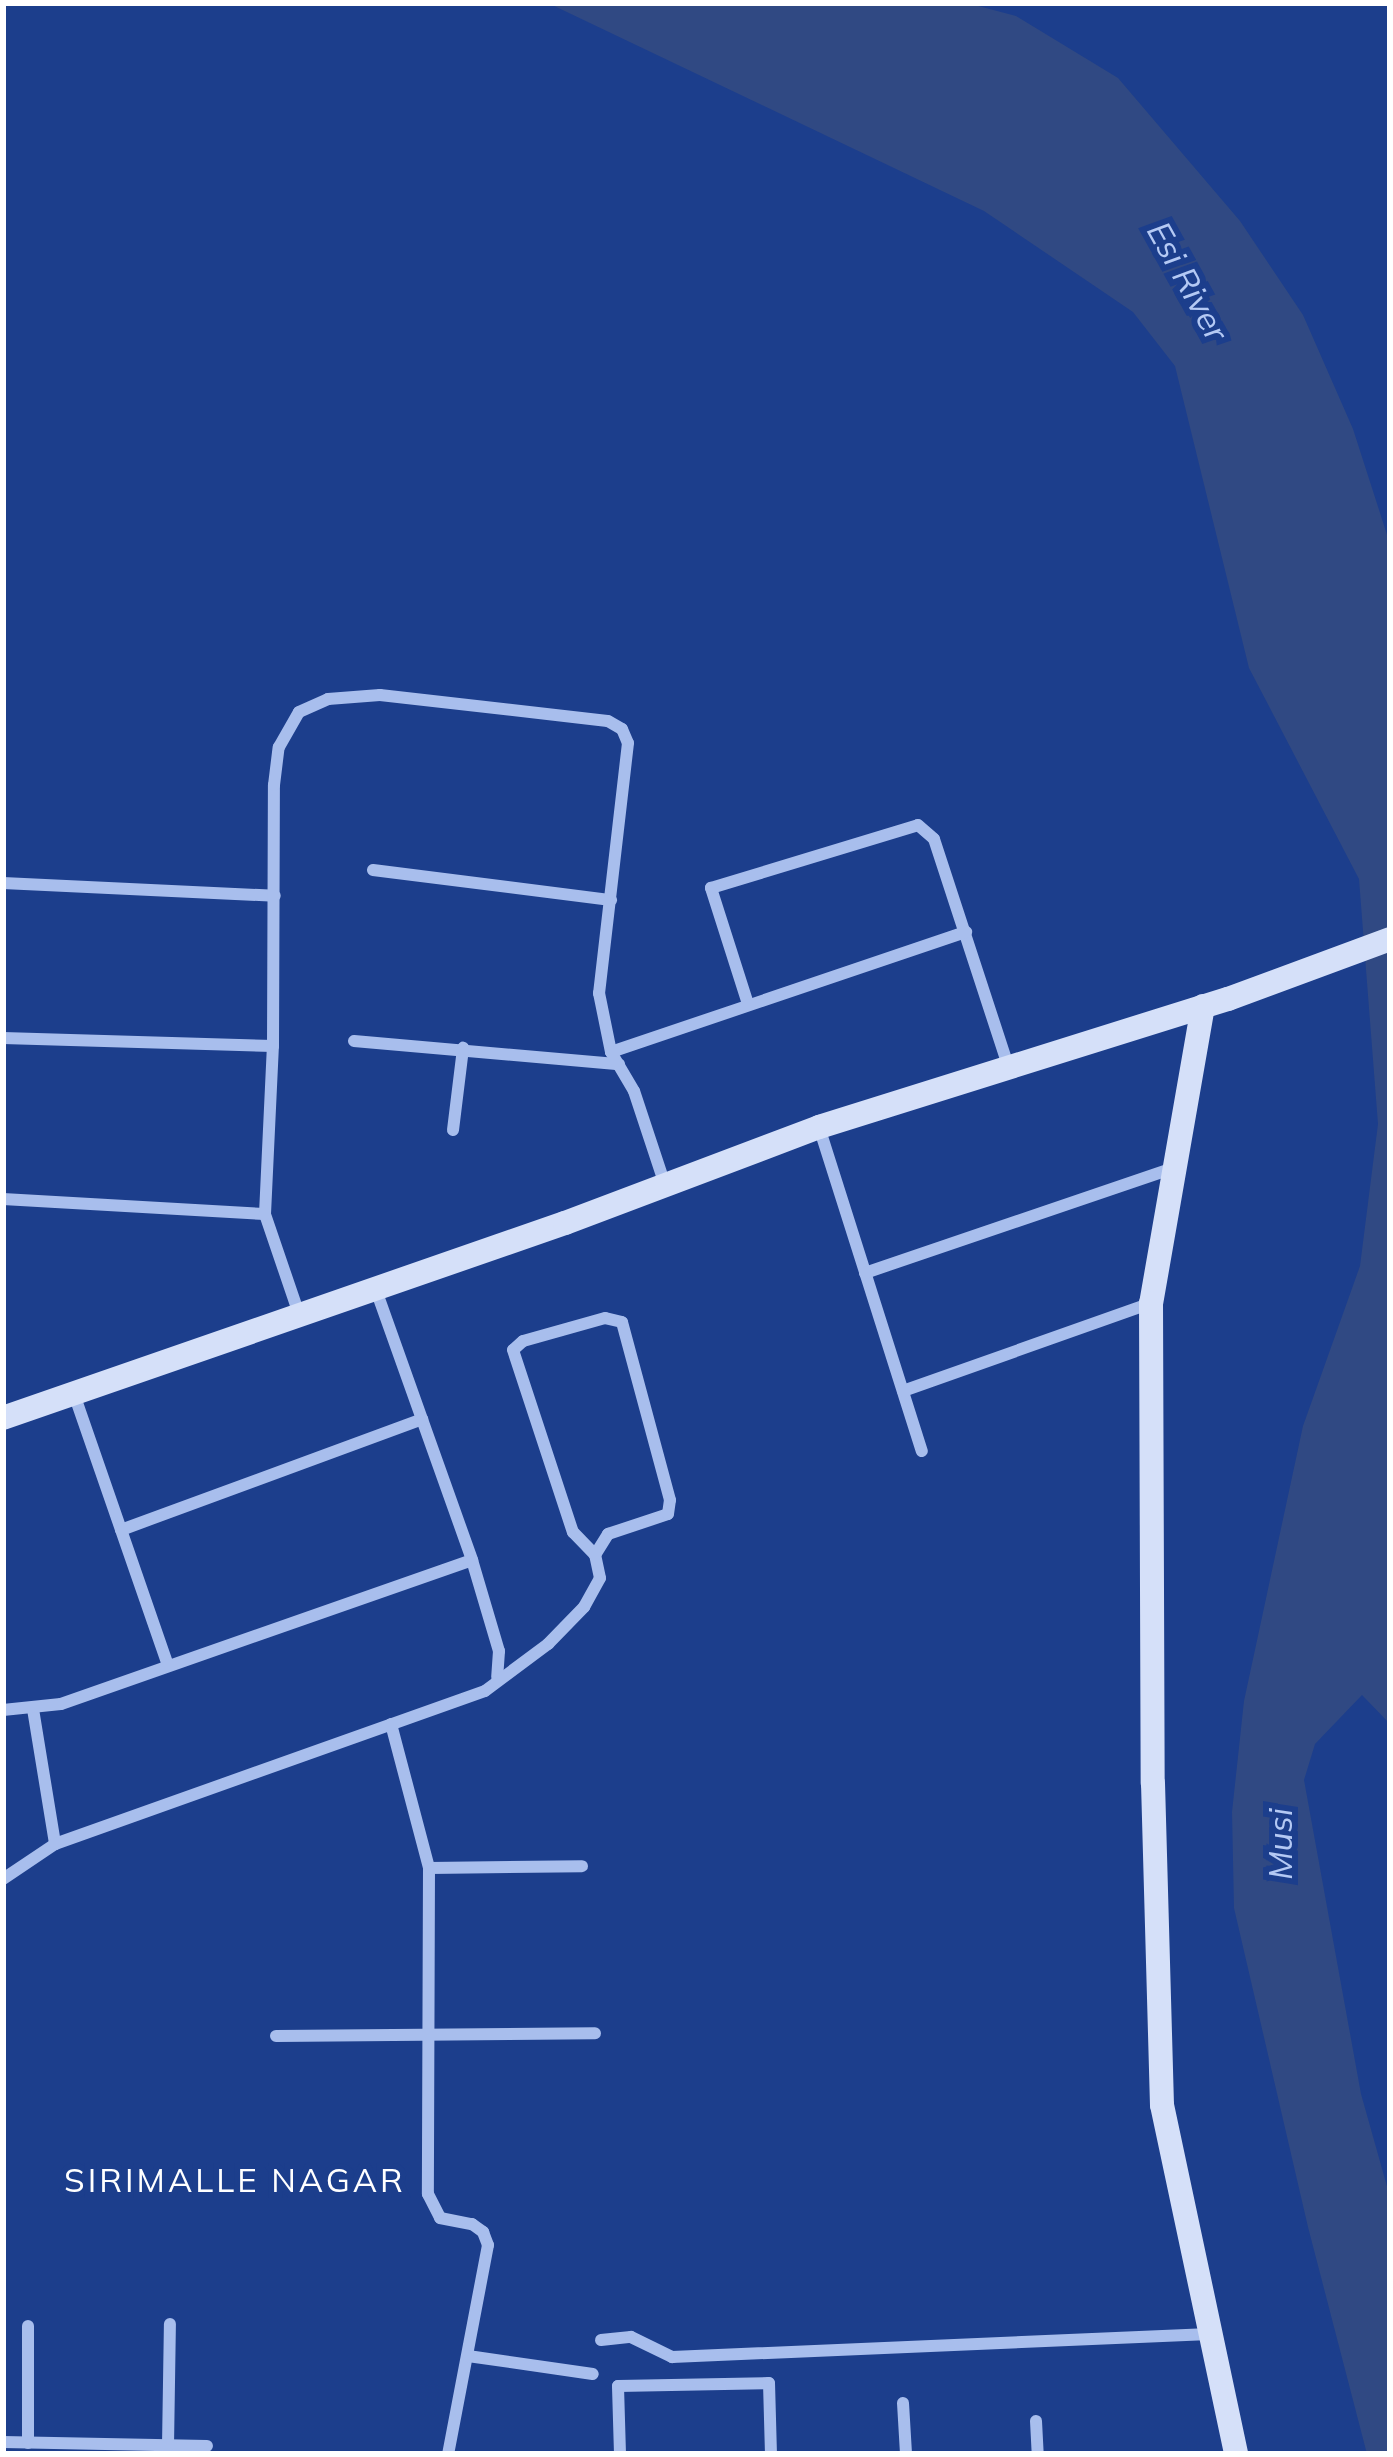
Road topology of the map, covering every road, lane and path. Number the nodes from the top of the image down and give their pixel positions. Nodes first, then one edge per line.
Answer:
1 (374, 870) dead end
2 (3, 883) edge
3 (275, 896) junction
4 (611, 900) junction
5 (966, 932) junction
6 (1390, 939) edge
7 (1216, 1002) junction
8 (748, 1004) junction
9 (3, 1038) edge
10 (354, 1041) dead end
11 (273, 1046) junction
12 (463, 1048) junction
13 (615, 1058) junction
14 (1008, 1066) junction
15 (819, 1127) junction
16 (453, 1130) dead end
17 (1176, 1167) junction
18 (665, 1185) junction
19 (3, 1199) edge
20 (265, 1214) junction
21 (866, 1273) junction
22 (376, 1290) junction
23 (1151, 1303) junction
24 (300, 1317) junction
25 (903, 1390) junction
26 (74, 1394) junction
27 (3, 1418) edge
28 (422, 1419) junction
29 (922, 1451) dead end
30 (121, 1530) junction
31 (595, 1555) junction
32 (472, 1560) junction
33 (167, 1662) junction
34 (497, 1677) junction
35 (33, 1709) junction
36 (3, 1710) edge
37 (391, 1724) junction
38 (56, 1844) junction
39 (582, 1866) dead end
40 (429, 1868) junction
41 (3, 1879) edge
42 (427, 2031) junction
43 (595, 2033) dead end
44 (276, 2036) dead end
45 (170, 2324) dead end
46 (28, 2326) dead end
47 (1211, 2334) junction
48 (601, 2340) dead end
49 (468, 2356) junction
50 (593, 2374) dead end
51 (904, 2403) dead end
52 (1036, 2420) dead end
53 (3, 2442) edge
54 (28, 2443) junction
55 (168, 2446) junction
56 (207, 2446) dead end
57 (55, 2449) edge
58 (448, 2454) edge
59 (620, 2454) edge
60 (771, 2454) edge
61 (906, 2454) edge
62 (1038, 2454) edge
63 (1237, 2454) edge

1 - 4 street
2 - 3 street
3 - 4 street
3 - 11 street
4 - 13 street
5 - 8 street
5 - 8 street
5 - 14 street
6 - 7 street
7 - 14 street
7 - 17 street
8 - 13 street
9 - 11 street
10 - 12 street
11 - 20 street
12 - 13 street
12 - 16 street
13 - 18 street
14 - 15 street
15 - 18 street
15 - 21 street
17 - 21 street
17 - 23 street
18 - 22 street
19 - 20 street
20 - 24 street
21 - 25 street
22 - 24 street
22 - 28 street
23 - 25 street
23 - 47 street
24 - 26 street
25 - 29 street
26 - 27 street
26 - 30 street
28 - 30 street
28 - 32 street
30 - 33 street
31 - 31 street
31 - 34 street
32 - 33 street
32 - 34 street
33 - 35 street
34 - 37 street
35 - 36 street
35 - 38 street
37 - 38 street
37 - 40 street
38 - 41 street
39 - 40 street
40 - 42 street
42 - 43 street
42 - 44 street
42 - 49 street
45 - 55 street
46 - 54 street
47 - 48 street
47 - 63 street
49 - 50 street
49 - 58 street
51 - 61 street
52 - 62 street
53 - 54 street
54 - 57 street
55 - 56 street
55 - 57 street
59 - 60 street

